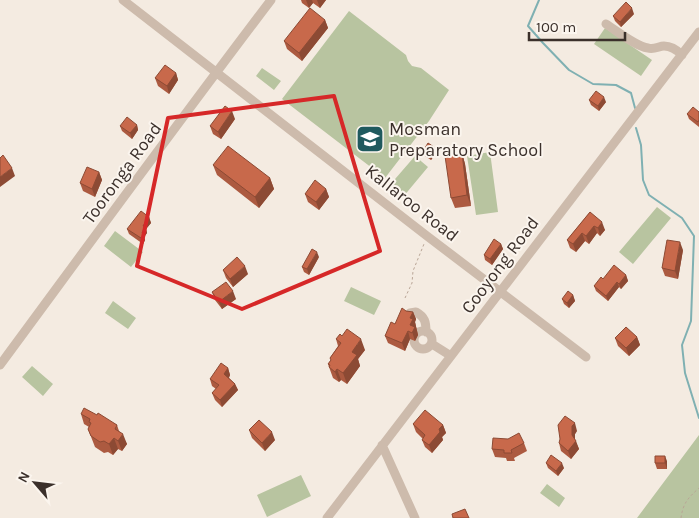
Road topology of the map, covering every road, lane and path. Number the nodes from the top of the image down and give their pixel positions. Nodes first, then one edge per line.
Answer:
1 (123, 0) edge
2 (271, 0) edge
3 (606, 24) dead end
4 (699, 32) edge
5 (682, 54) junction
6 (216, 73) junction
7 (427, 236) junction
8 (500, 291) junction
9 (405, 298) dead end
10 (410, 312) edge
11 (426, 332) junction
12 (432, 344) junction
13 (451, 356) junction
14 (586, 357) dead end
15 (0, 365) edge
16 (382, 446) junction
17 (699, 488) edge
18 (327, 518) edge
19 (415, 518) edge
20 (681, 518) edge

1 - 6 street, Kallaroo Road
2 - 6 street, Tooronga Road
3 - 5 street
4 - 5 street, Cooyong Road
5 - 8 street, Cooyong Road
6 - 7 street, Kallaroo Road
6 - 15 street, Tooronga Road
7 - 8 street, Kallaroo Road
7 - 9 path
8 - 13 street, Cooyong Road
8 - 14 street, Kallaroo Road
10 - 11 street
11 - 12 street
11 - 12 street
12 - 13 street
13 - 16 street, Cooyong Road
16 - 18 street, Cooyong Road
16 - 19 street
17 - 20 path

